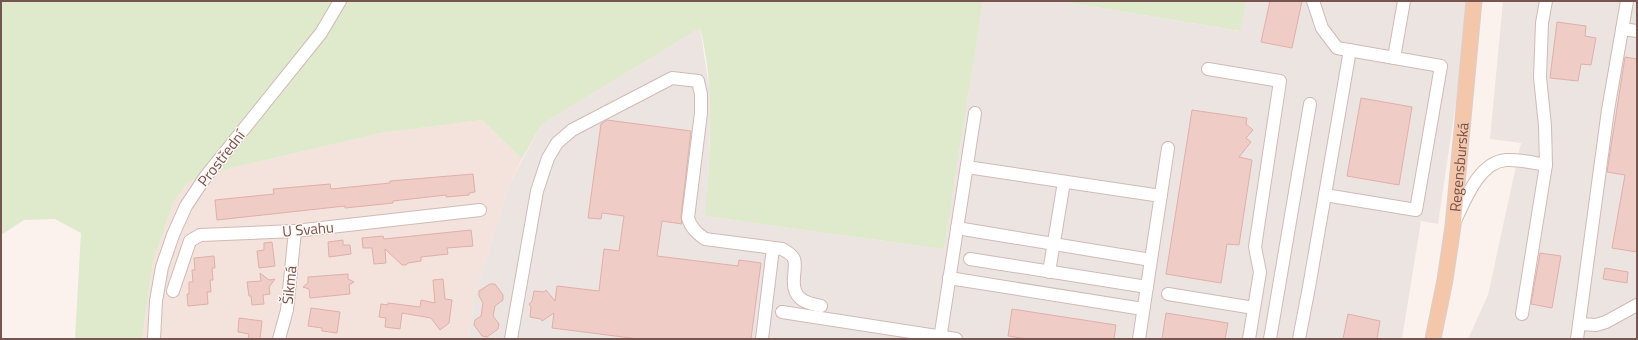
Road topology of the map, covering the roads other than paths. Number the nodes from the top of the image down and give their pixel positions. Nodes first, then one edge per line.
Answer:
1 (340, 1) edge
2 (1313, 1) edge
3 (1404, 1) edge
4 (1474, 1) edge
5 (1546, 1) edge
6 (1627, 1) edge
7 (1622, 29) junction
8 (1637, 31) edge
9 (1350, 50) junction
10 (1394, 58) junction
11 (1208, 69) dead end
12 (1310, 104) dead end
13 (975, 113) dead end
14 (1168, 148) dead end
15 (1546, 165) junction
16 (967, 167) junction
17 (1064, 182) junction
18 (1325, 195) junction
19 (1161, 196) junction
20 (480, 210) dead end
21 (1453, 226) junction
22 (957, 228) junction
23 (295, 231) junction
24 (1054, 244) junction
25 (773, 248) junction
26 (970, 260) dead end
27 (1151, 260) junction
28 (1049, 272) junction
29 (949, 278) junction
30 (1147, 287) junction
31 (173, 291) dead end
32 (1168, 294) dead end
33 (1637, 305) edge
34 (822, 306) dead end
35 (1143, 308) junction
36 (1254, 308) junction
37 (782, 312) dead end
38 (1522, 314) dead end
39 (1579, 324) junction
40 (1434, 337) edge
41 (940, 338) edge
42 (154, 339) edge
43 (279, 339) edge
44 (511, 339) edge
45 (762, 339) edge
46 (956, 339) edge
47 (1139, 339) edge
48 (1249, 339) edge
49 (1270, 339) edge
50 (1299, 339) edge
51 (1578, 339) edge

1 - 42 street, Prostřední
2 - 9 street
3 - 10 street
4 - 21 main road, Regensburská
5 - 15 street
6 - 7 street
7 - 8 street
7 - 39 street
9 - 10 street
9 - 18 street
10 - 18 street
11 - 36 street
12 - 49 street
13 - 16 street
14 - 19 street
15 - 21 street
15 - 38 street
16 - 17 street
16 - 22 street
17 - 19 street
17 - 24 street
18 - 50 street
19 - 27 street
20 - 23 street, U Svahu
21 - 40 main road, Regensburská
22 - 24 street
22 - 29 street
23 - 31 street, U Svahu
23 - 43 street, Šikmá
24 - 27 street
24 - 28 street
25 - 34 street
25 - 44 street
25 - 45 street
26 - 28 street
27 - 30 street
28 - 30 street
29 - 35 street
29 - 41 street
30 - 35 street
32 - 36 street
33 - 39 street
35 - 47 street
36 - 48 street
37 - 41 street
39 - 51 street
41 - 46 street

